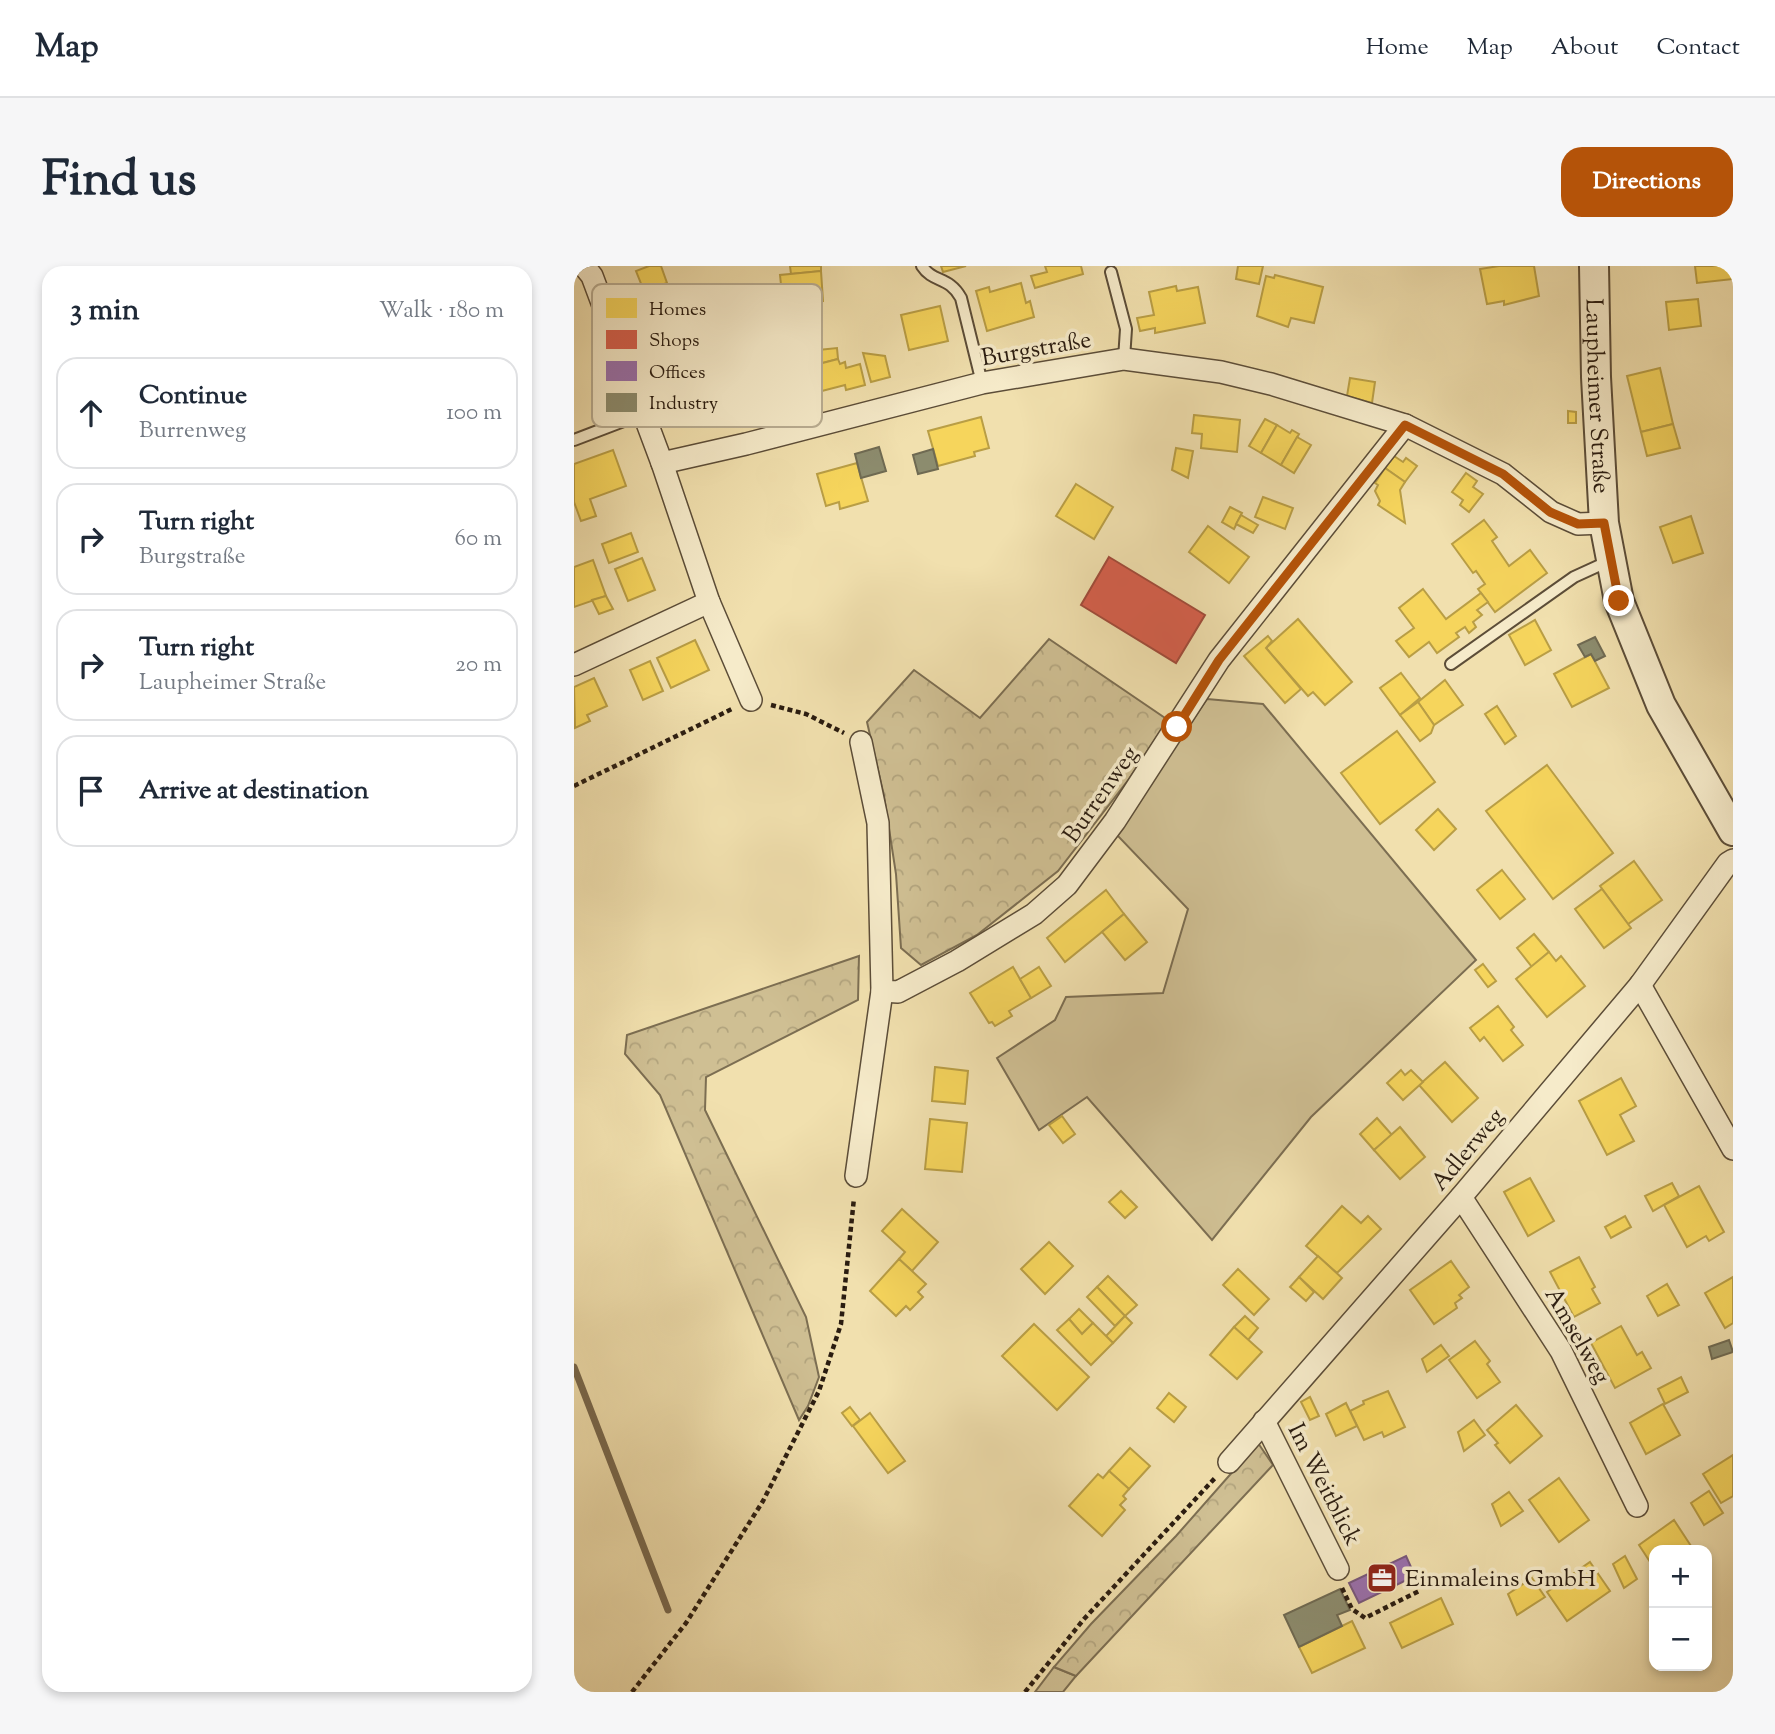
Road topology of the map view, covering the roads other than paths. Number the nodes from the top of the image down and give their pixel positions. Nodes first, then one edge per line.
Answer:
1 (584, 266) edge
2 (922, 266) edge
3 (1594, 266) edge
4 (1111, 272) dead end
5 (595, 284) edge
6 (1124, 359) junction
7 (982, 383) junction
8 (822, 424) edge
9 (1405, 425) junction
10 (608, 427) edge
11 (647, 427) edge
12 (812, 427) edge
13 (574, 440) edge
14 (662, 463) junction
15 (1604, 523) junction
16 (1612, 560) junction
17 (709, 602) junction
18 (1451, 663) dead end
19 (574, 665) edge
20 (751, 700) road end
21 (861, 742) road end
22 (1733, 831) edge
23 (1733, 860) edge
24 (1640, 985) junction
25 (882, 991) junction
26 (1733, 1149) edge
27 (856, 1176) road end
28 (1461, 1197) junction
29 (1264, 1421) junction
30 (1229, 1462) road end
31 (1637, 1506) dead end
32 (1340, 1579) road end

1 - 5 street
2 - 7 lane
3 - 15 street, Laupheimer Straße
4 - 6 lane
6 - 7 street, Burgstraße
6 - 9 street, Burgstraße
7 - 8 street, Burgstraße
9 - 15 street, Burgstraße
9 - 25 street, Burrenweg
10 - 13 lane
11 - 14 street
12 - 14 street, Burgstraße
14 - 17 street
15 - 16 street, Laupheimer Straße
16 - 18 lane
16 - 22 street, Laupheimer Straße
17 - 19 street
17 - 20 street
21 - 25 street
23 - 24 street, Adlerweg
24 - 26 street
24 - 28 street, Adlerweg
25 - 27 street
28 - 29 street, Adlerweg
28 - 31 street, Amselweg
29 - 30 street, Adlerweg
29 - 32 street, Im Weitblick

